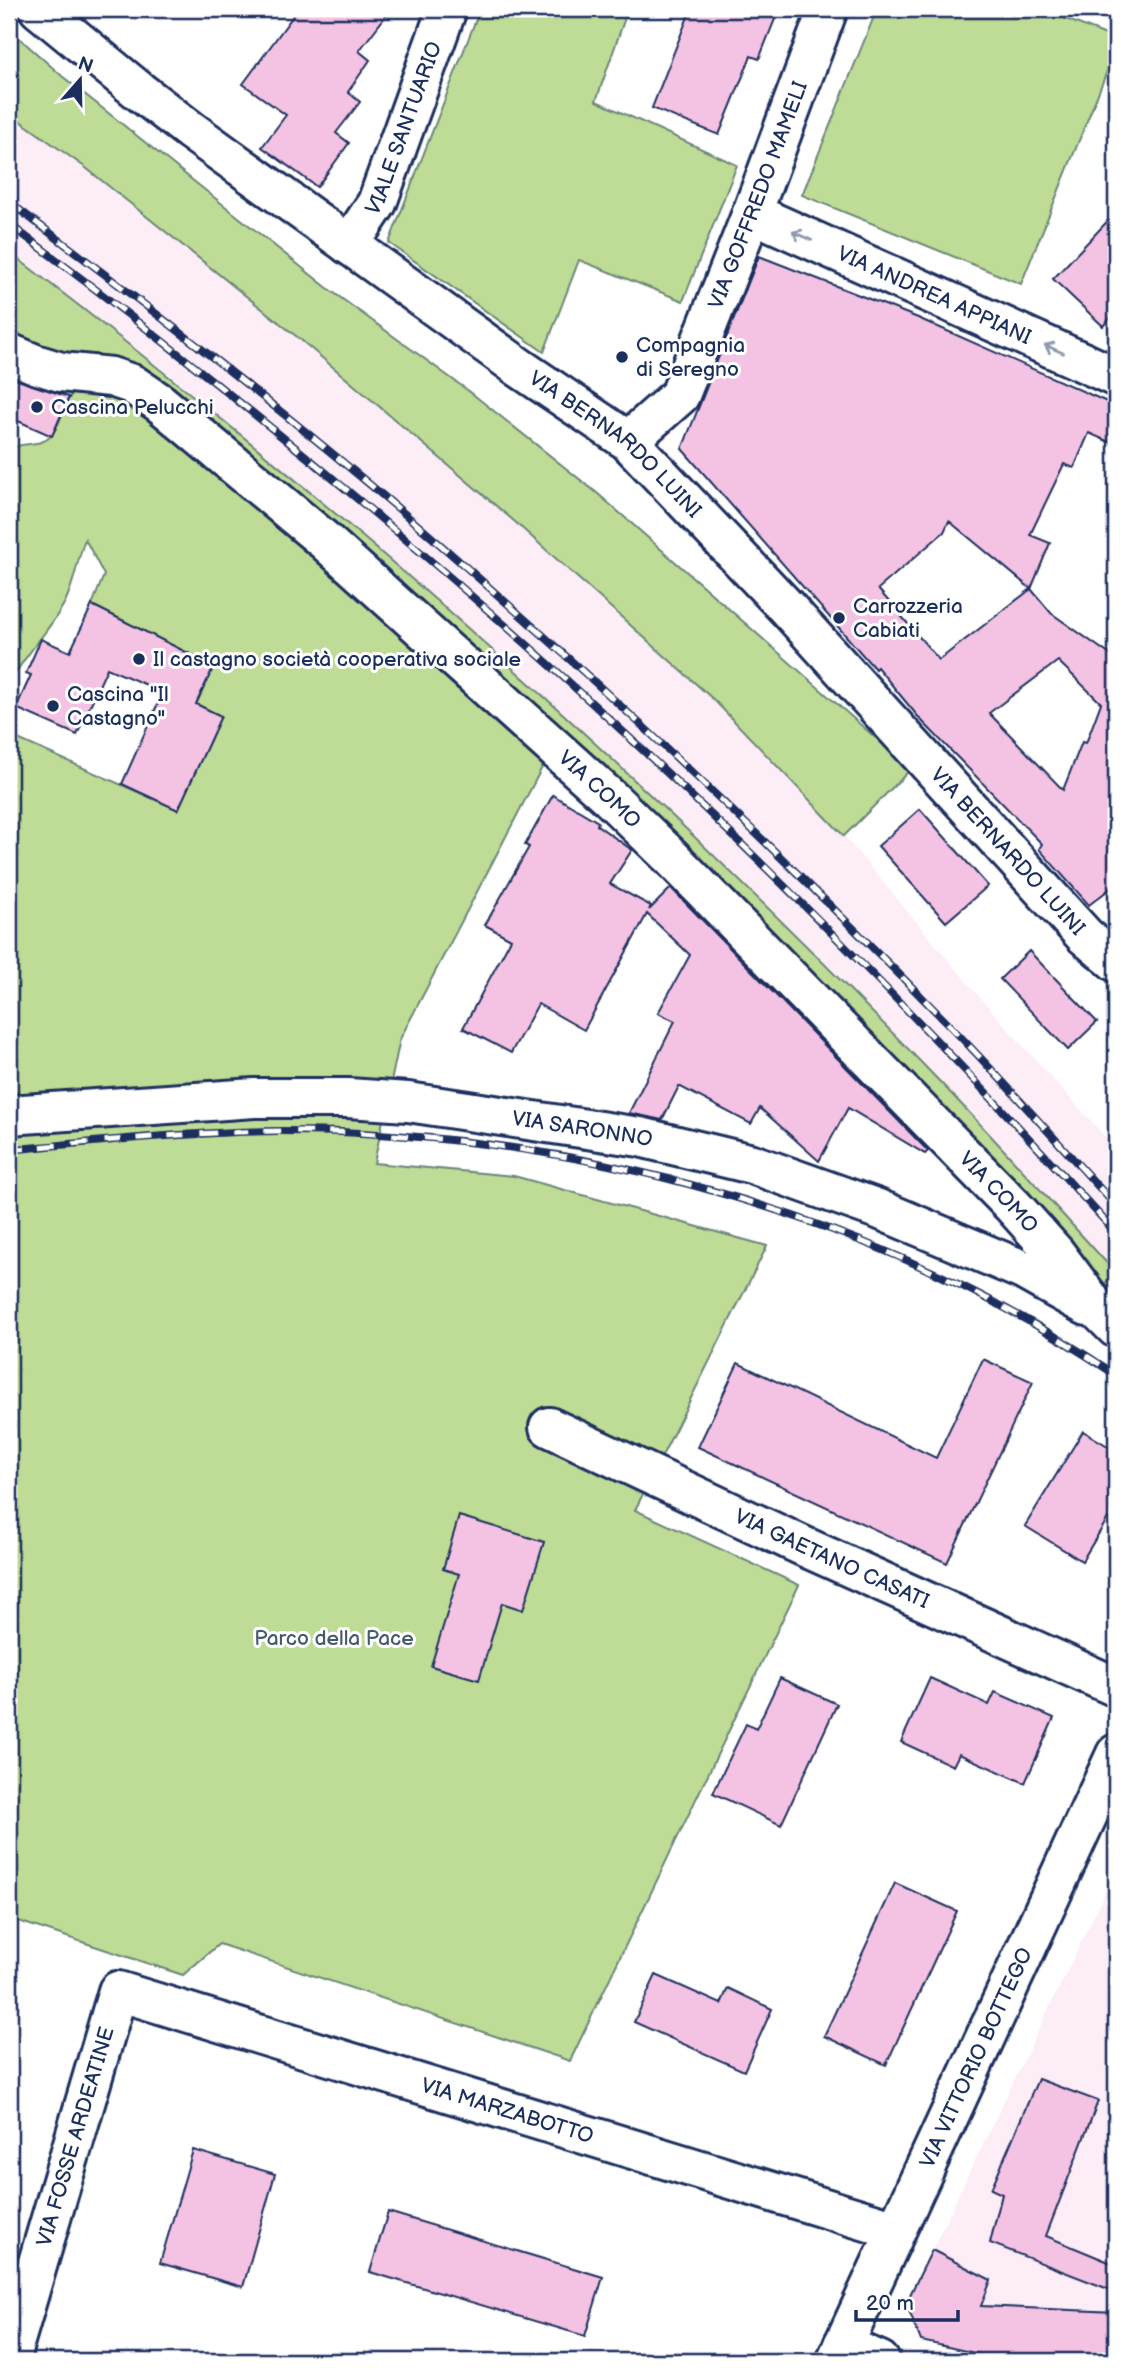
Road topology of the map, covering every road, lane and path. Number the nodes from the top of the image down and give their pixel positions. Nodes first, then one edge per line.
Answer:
1 (39, 9) edge
2 (447, 9) edge
3 (828, 9) edge
4 (752, 213) junction
5 (349, 244) junction
6 (9, 353) edge
7 (1116, 377) edge
8 (628, 441) junction
9 (1116, 962) edge
10 (9, 1115) edge
11 (1116, 1329) edge
12 (549, 1427) dead end
13 (1116, 1686) edge
14 (1116, 1754) edge
15 (118, 1991) joint
16 (896, 2230) junction
17 (840, 2353) edge
18 (9, 2361) edge
19 (880, 2361) edge

1 - 5 street, VIA BERNARDO LUINI
2 - 5 street, VIALE SANTUARIO
3 - 4 street, VIA GOFFREDO MAMELI
7 -> 4 street, VIA ANDREA APPIANI
4 - 8 street, VIA GOFFREDO MAMELI
5 - 8 street, VIA BERNARDO LUINI
6 - 11 street, VIA COMO
8 - 9 street, VIA BERNARDO LUINI
10 - 11 street, VIA SARONNO
12 - 13 street, VIA GAETANO CASATI
14 - 16 street, VIA VITTORIO BOTTEGO
15 - 16 street, VIA MARZABOTTO
15 - 18 street, VIA FOSSE ARDEATINE
16 - 17 street, VIA VITTORIO BOTTEGO
17 - 19 street

